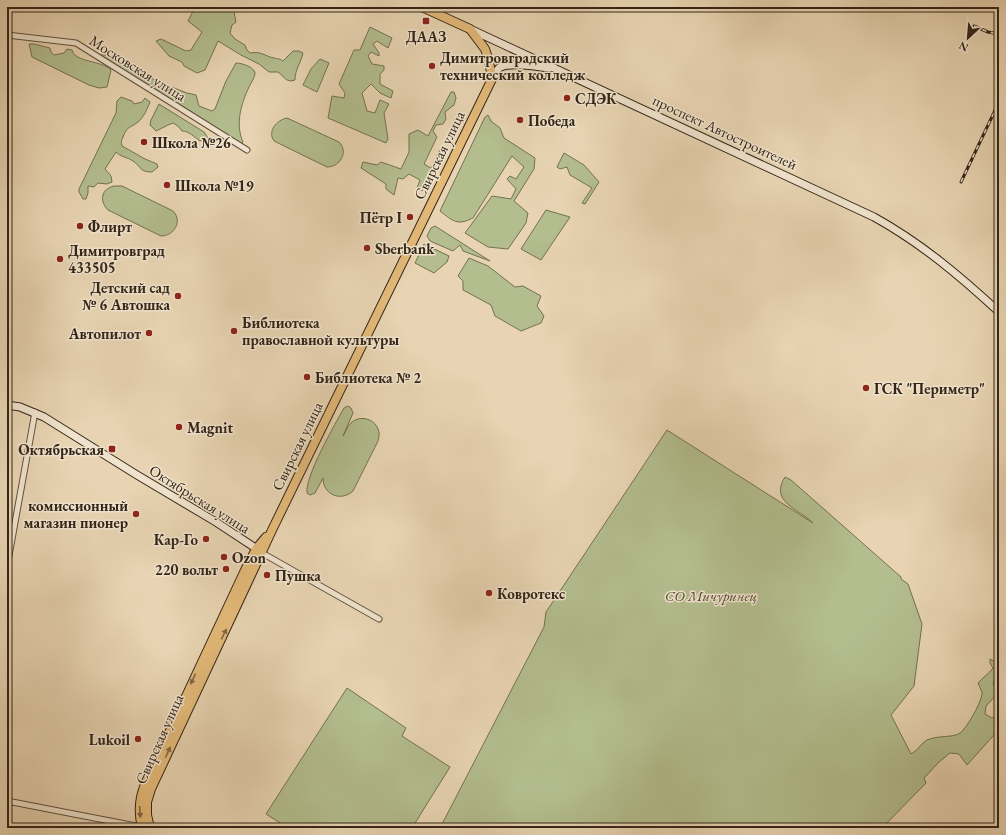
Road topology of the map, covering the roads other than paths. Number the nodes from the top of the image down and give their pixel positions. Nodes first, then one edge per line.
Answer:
1 (422, 7) edge
2 (470, 29) junction
3 (7, 35) edge
4 (555, 68) junction
5 (492, 79) junction
6 (247, 150) dead end
7 (999, 312) edge
8 (7, 404) edge
9 (35, 412) junction
10 (259, 551) junction
11 (7, 567) edge
12 (379, 619) dead end
13 (7, 801) edge
14 (144, 828) edge

1 - 2 highway, проспект Автостроителей
2 - 4 main road, проспект Автостроителей
2 - 5 highway
3 - 6 street, Московская улица
4 - 5 main road, Свирская улица
4 - 7 main road, проспект Автостроителей
5 - 10 highway, Свирская улица
8 - 9 main road, Октябрьская улица
9 - 10 main road, Октябрьская улица
9 - 11 street
10 - 12 street, Октябрьская улица
14 -> 10 highway, Свирская улица
10 -> 14 highway, Свирская улица
13 - 14 street

